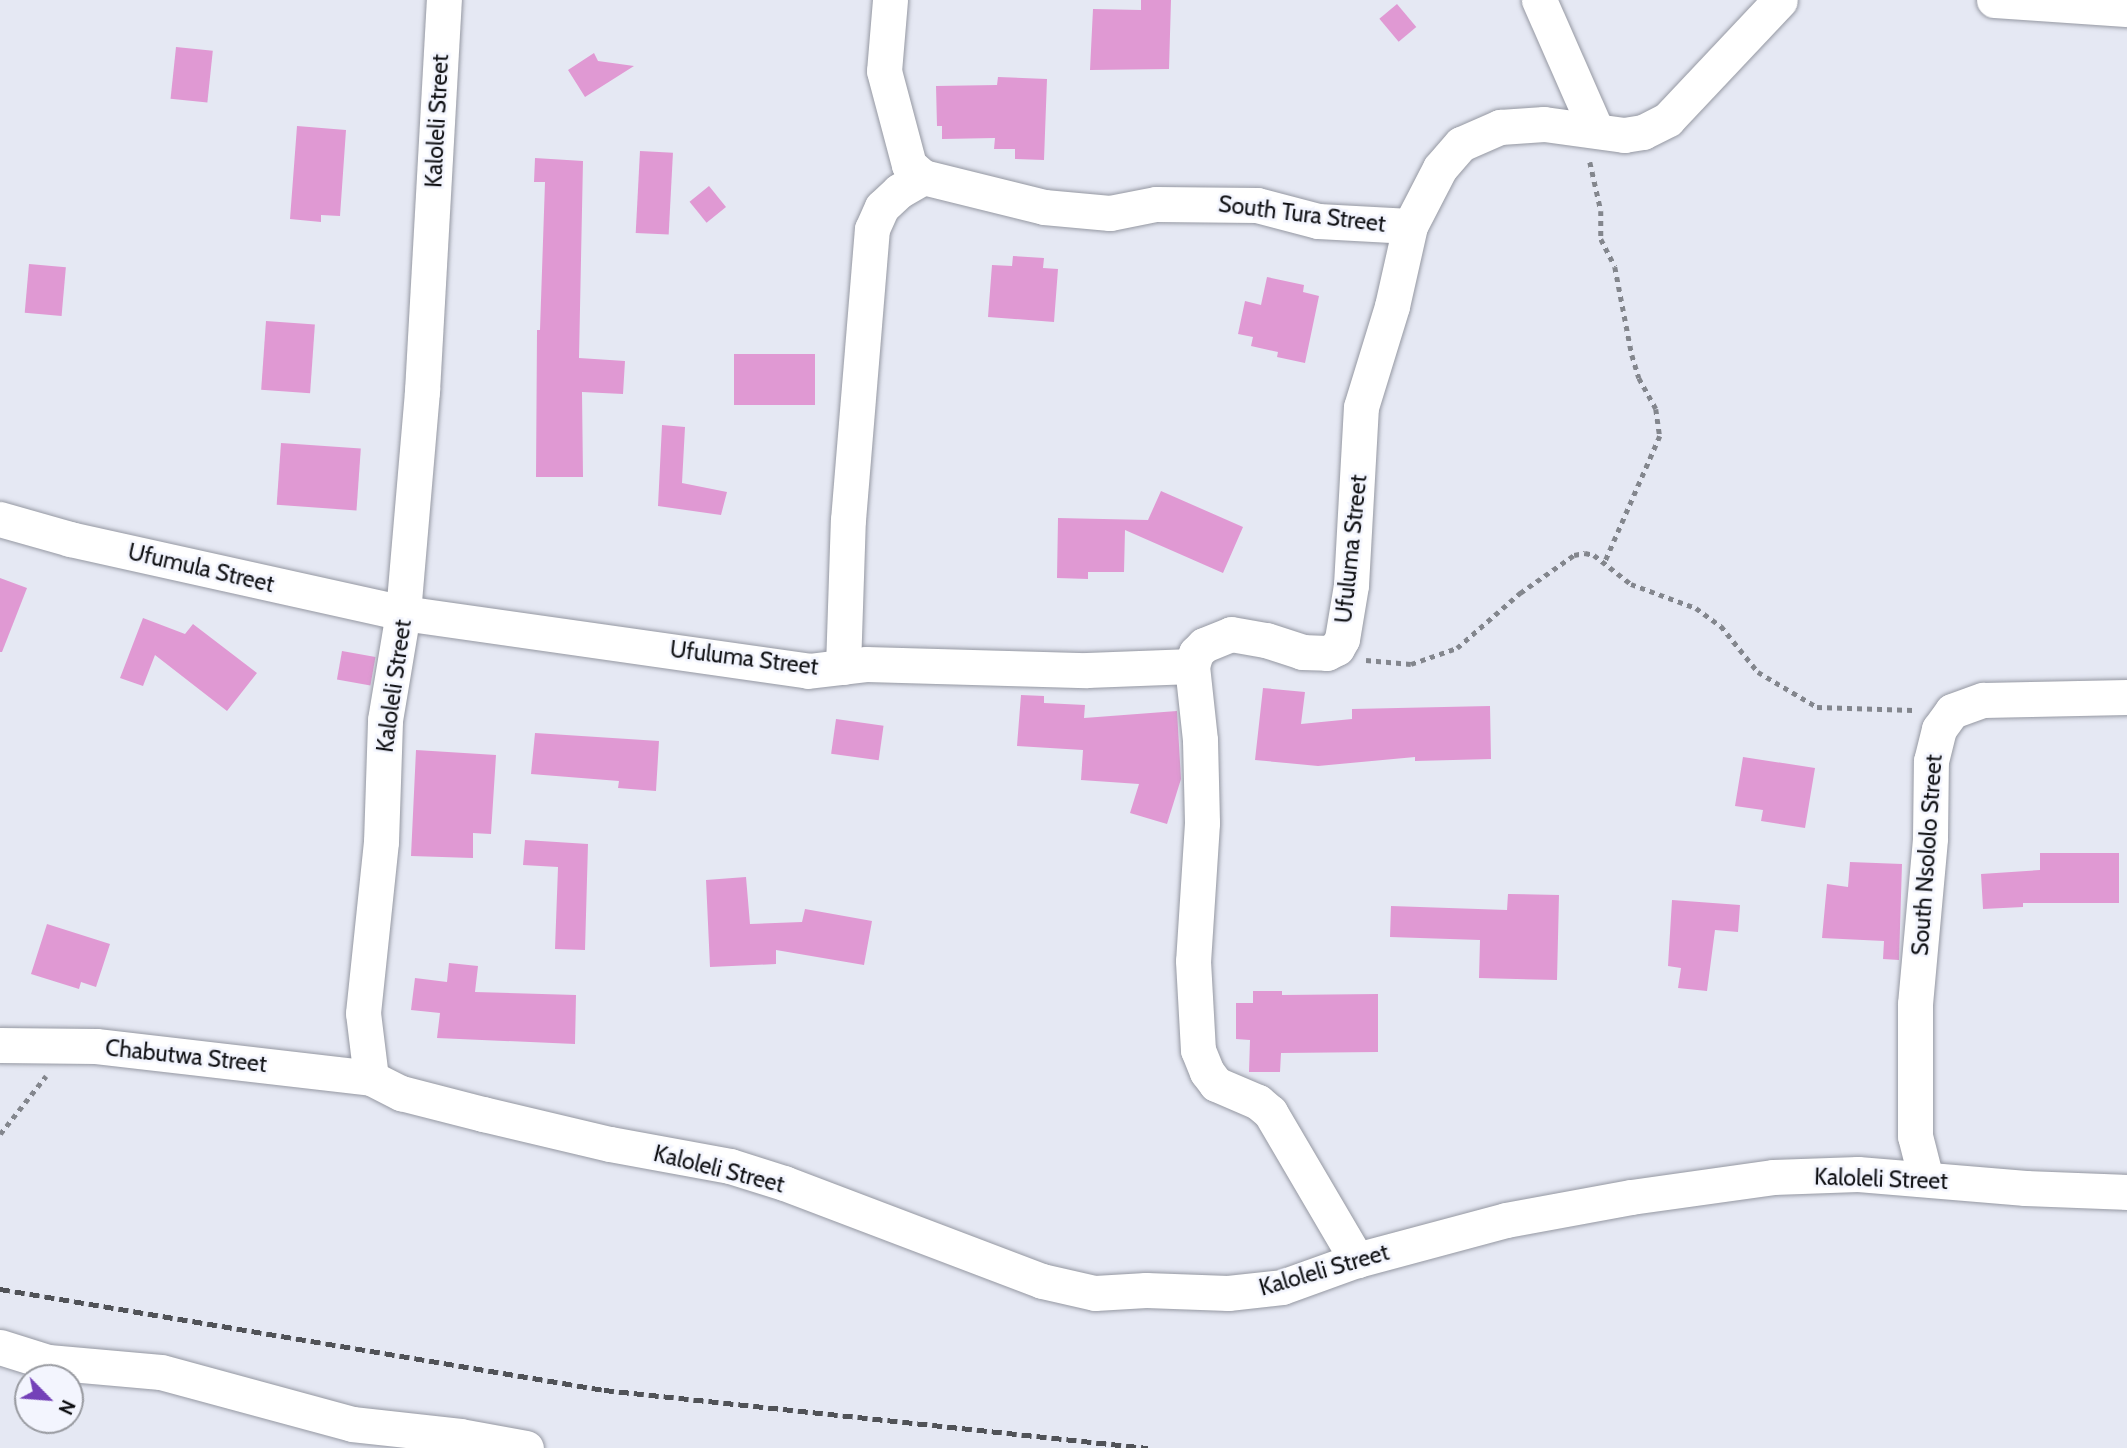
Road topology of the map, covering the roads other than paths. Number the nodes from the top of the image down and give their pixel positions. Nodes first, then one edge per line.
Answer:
1 (443, 0) edge
2 (890, 0) edge
3 (1539, 0) edge
4 (1780, 0) edge
5 (1994, 0) edge
6 (2127, 9) edge
7 (1588, 129) junction
8 (923, 177) junction
9 (1410, 226) junction
10 (0, 519) edge
11 (403, 613) junction
12 (1192, 666) junction
13 (843, 667) junction
14 (2127, 697) edge
15 (0, 1045) edge
16 (370, 1078) junction
17 (1926, 1180) junction
18 (2127, 1192) edge
19 (1357, 1260) junction
20 (0, 1347) edge
21 (526, 1448) edge

1 - 11 street, Kaloleli Street
2 - 8 street
3 - 7 street
4 - 7 street, Ufuluma Street
5 - 6 street
7 - 9 street, Ufuluma Street
8 - 9 street, South Tura Street
8 - 13 street
9 - 12 street, Ufuluma Street
10 - 11 street, Ufumula Street
11 - 13 street, Ufuluma Street
11 - 16 street, Kaloleli Street
12 - 13 street, Ufuluma Street
12 - 19 street
14 - 17 street, South Nsololo Street
15 - 16 street, Chabutwa Street
16 - 19 street, Kaloleli Street
17 - 18 street, Kaloleli Street
17 - 19 street, Kaloleli Street
20 - 21 street

